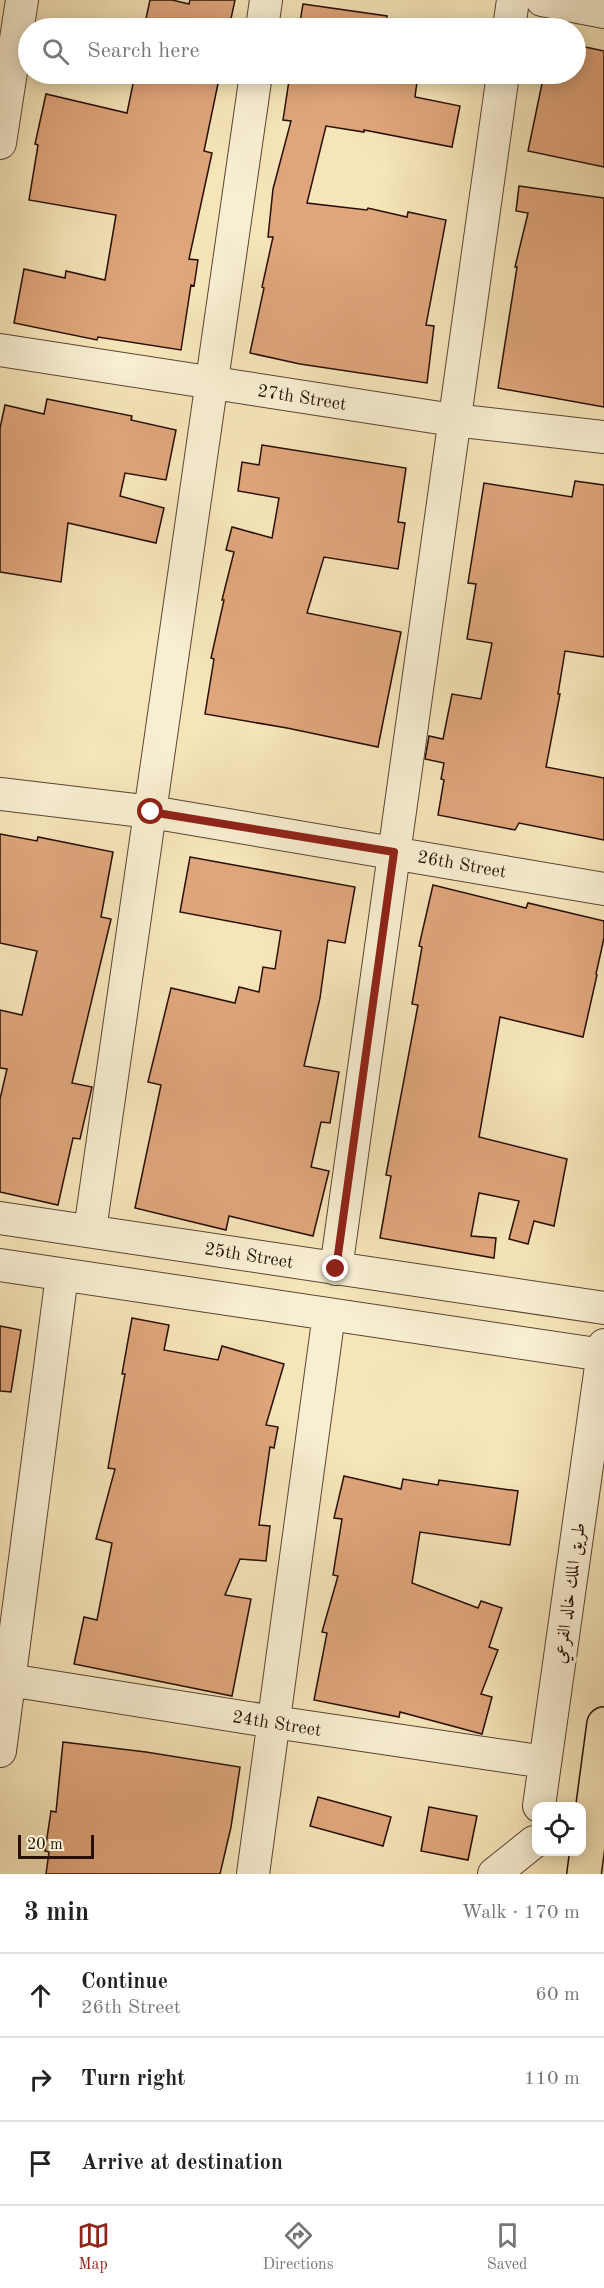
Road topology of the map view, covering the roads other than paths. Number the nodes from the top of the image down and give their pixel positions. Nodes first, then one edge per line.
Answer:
1 (22, 0) edge
2 (266, 0) edge
3 (513, 0) edge
4 (542, 0) edge
5 (604, 12) edge
6 (19, 18) edge
7 (263, 18) edge
8 (510, 18) edge
9 (18, 26) edge
10 (255, 84) edge
11 (502, 84) edge
12 (0, 143) edge
13 (0, 350) edge
14 (213, 383) junction
15 (453, 420) junction
16 (604, 437) edge
17 (0, 794) edge
18 (151, 812) junction
19 (394, 852) junction
20 (604, 889) edge
21 (0, 1218) edge
22 (90, 1230) junction
23 (0, 1266) edge
24 (336, 1269) junction
25 (62, 1275) junction
26 (604, 1308) edge
27 (329, 1314) junction
28 (603, 1350) edge
29 (9, 1680) junction
30 (274, 1722) junction
31 (604, 1724) edge
32 (0, 1751) edge
33 (545, 1762) junction
34 (540, 1802) edge
35 (532, 1836) edge
36 (532, 1856) edge
37 (253, 1874) edge
38 (494, 1874) edge
39 (530, 1874) edge
40 (584, 1874) edge

1 - 6 street
2 - 7 street
3 - 8 street
4 - 5 street
9 - 12 street
10 - 14 street
11 - 15 street
13 - 14 street, 27th Street
14 - 15 street, 27th Street
14 - 18 street
15 - 16 street, 27th Street
15 - 19 street
17 - 18 street, 26th Street
18 - 19 street, 26th Street
18 - 22 street
19 - 20 street, 26th Street
19 - 24 street
21 - 22 street, 25th Street
22 - 24 street, 25th Street
23 - 25 street
24 - 26 street, 25th Street
25 - 27 street
25 - 29 street
27 - 28 street
27 - 30 street
28 - 33 street, طريق الملك خالد الفرعي
29 - 30 street, 24th Street
29 - 32 street
30 - 33 street, 24th Street
30 - 37 street
31 - 40 highway
33 - 34 street, طريق الملك خالد الفرعي
35 - 38 street
36 - 39 street

